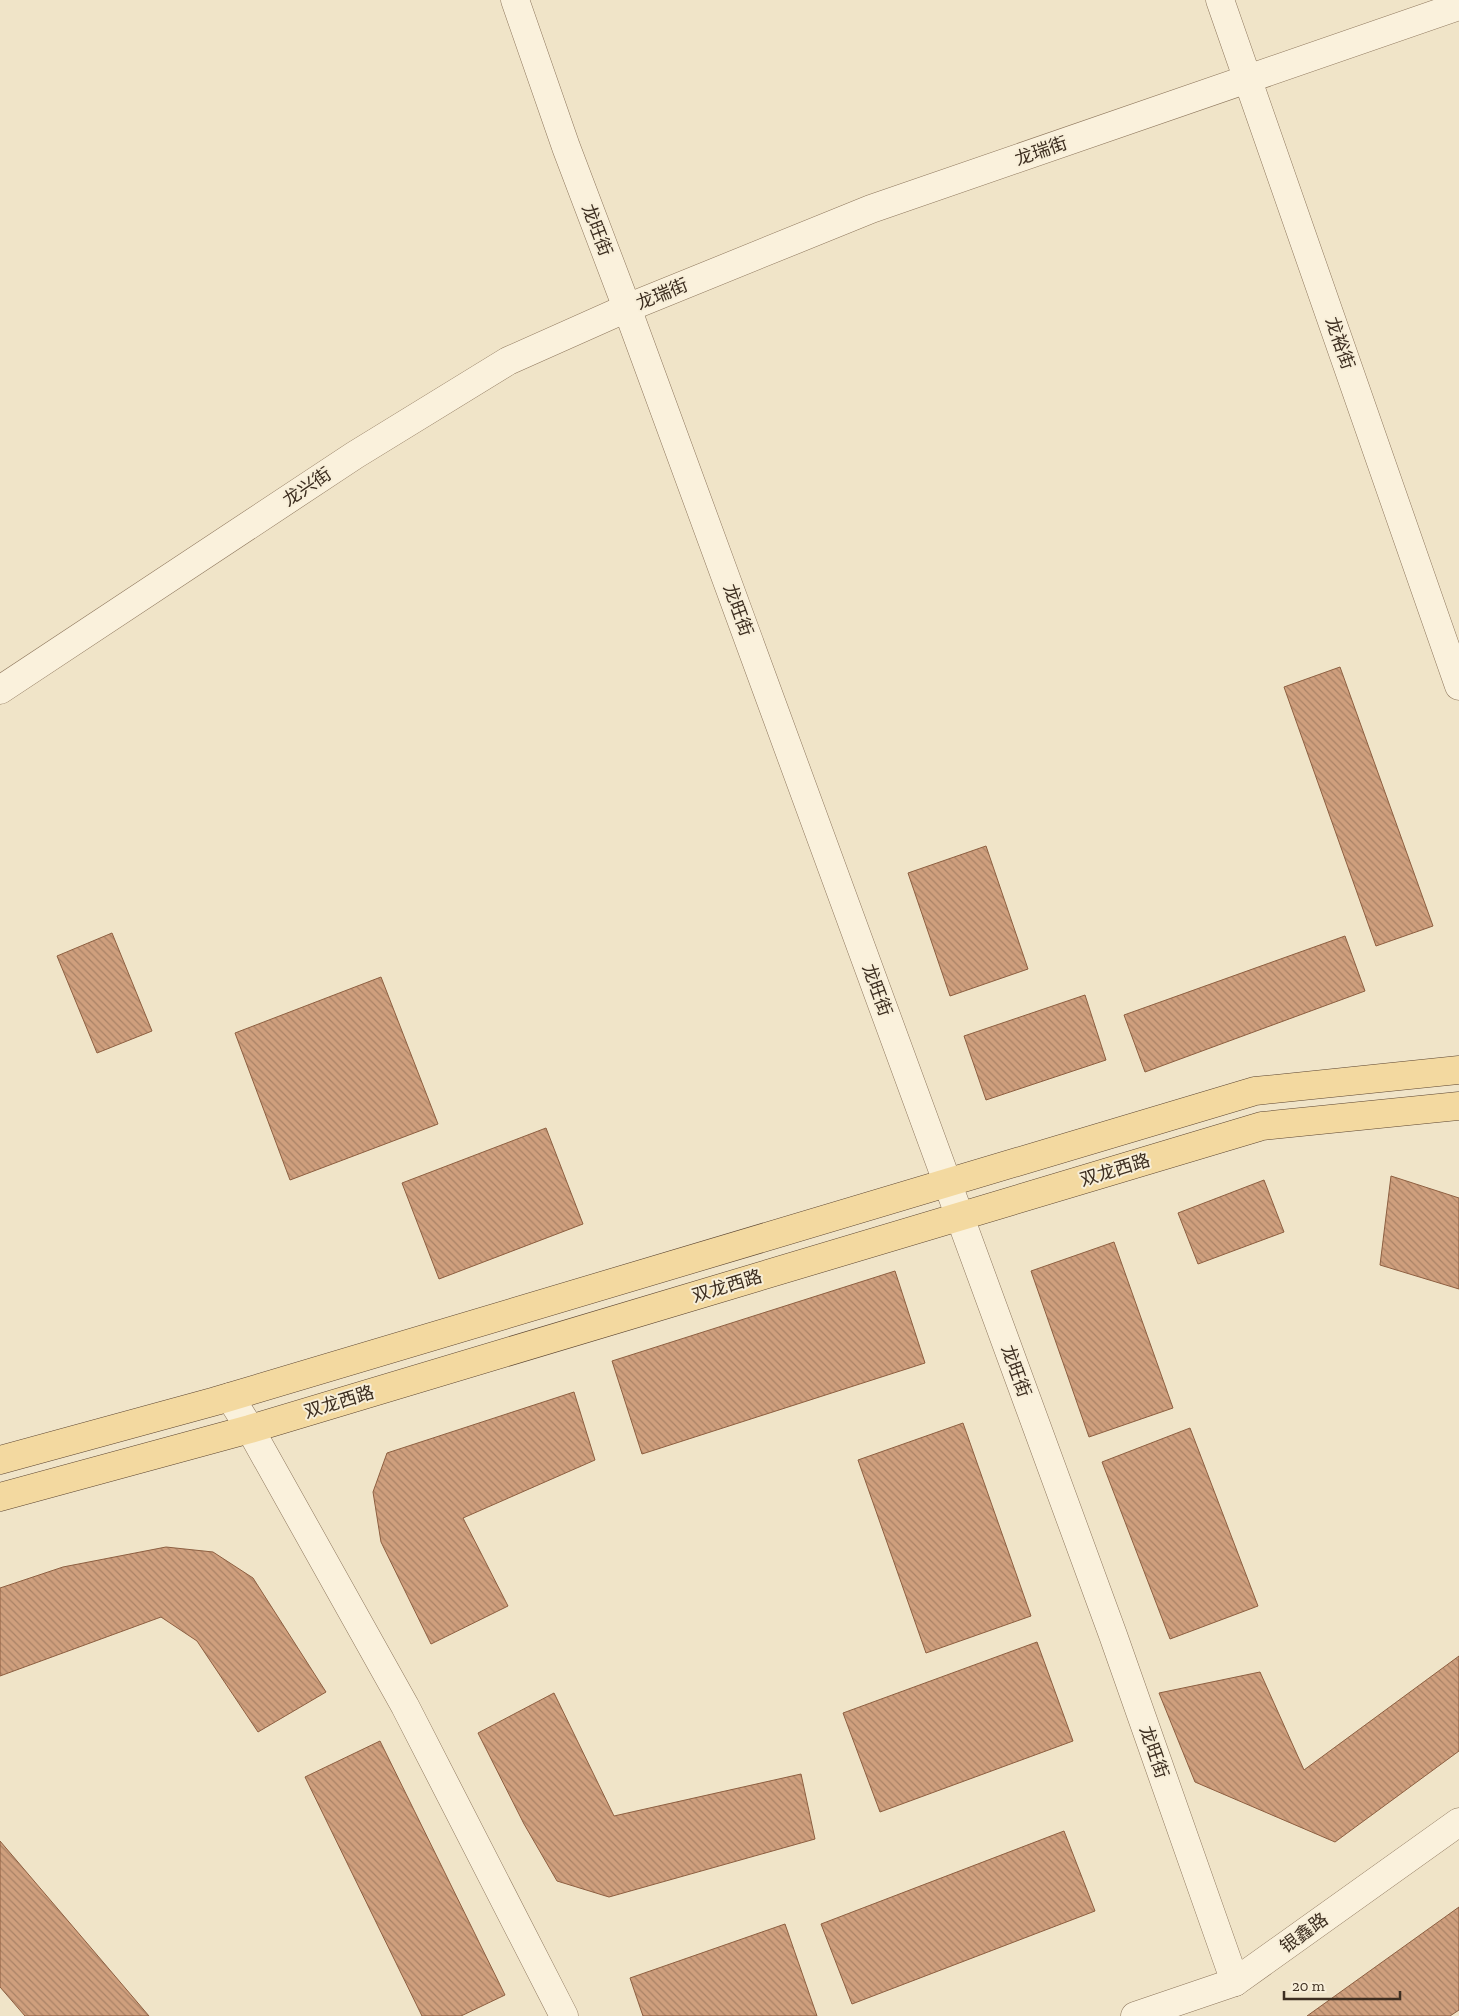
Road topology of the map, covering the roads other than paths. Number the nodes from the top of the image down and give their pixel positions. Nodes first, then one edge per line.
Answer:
1 (515, 0) edge
2 (1220, 0) edge
3 (1459, 6) edge
4 (1248, 79) junction
5 (627, 308) junction
6 (1459, 686) edge
7 (0, 690) edge
8 (1459, 1070) edge
9 (1459, 1106) edge
10 (948, 1183) junction
11 (960, 1216) junction
12 (230, 1397) junction
13 (250, 1429) junction
14 (0, 1460) edge
15 (0, 1498) edge
16 (1459, 1822) edge
17 (1234, 1982) junction
18 (564, 2016) edge
19 (1135, 2016) edge

1 - 5 street, 龙旺街
2 - 4 street, 龙裕街
3 - 4 street, 龙瑞街
4 - 5 street, 龙瑞街
4 - 6 street, 龙裕街
5 - 7 street, 龙兴街
5 - 10 street, 龙旺街
8 - 10 main road, 双龙西路
9 - 11 main road, 双龙西路
10 - 11 street, 龙旺街
10 - 12 main road, 双龙西路
11 - 13 main road, 双龙西路
11 - 17 street, 龙旺街
12 - 13 street
12 - 14 main road, 双龙西路
13 - 15 main road, 双龙西路
13 - 18 street
16 - 17 street, 银鑫路
17 - 19 street, 银鑫路

